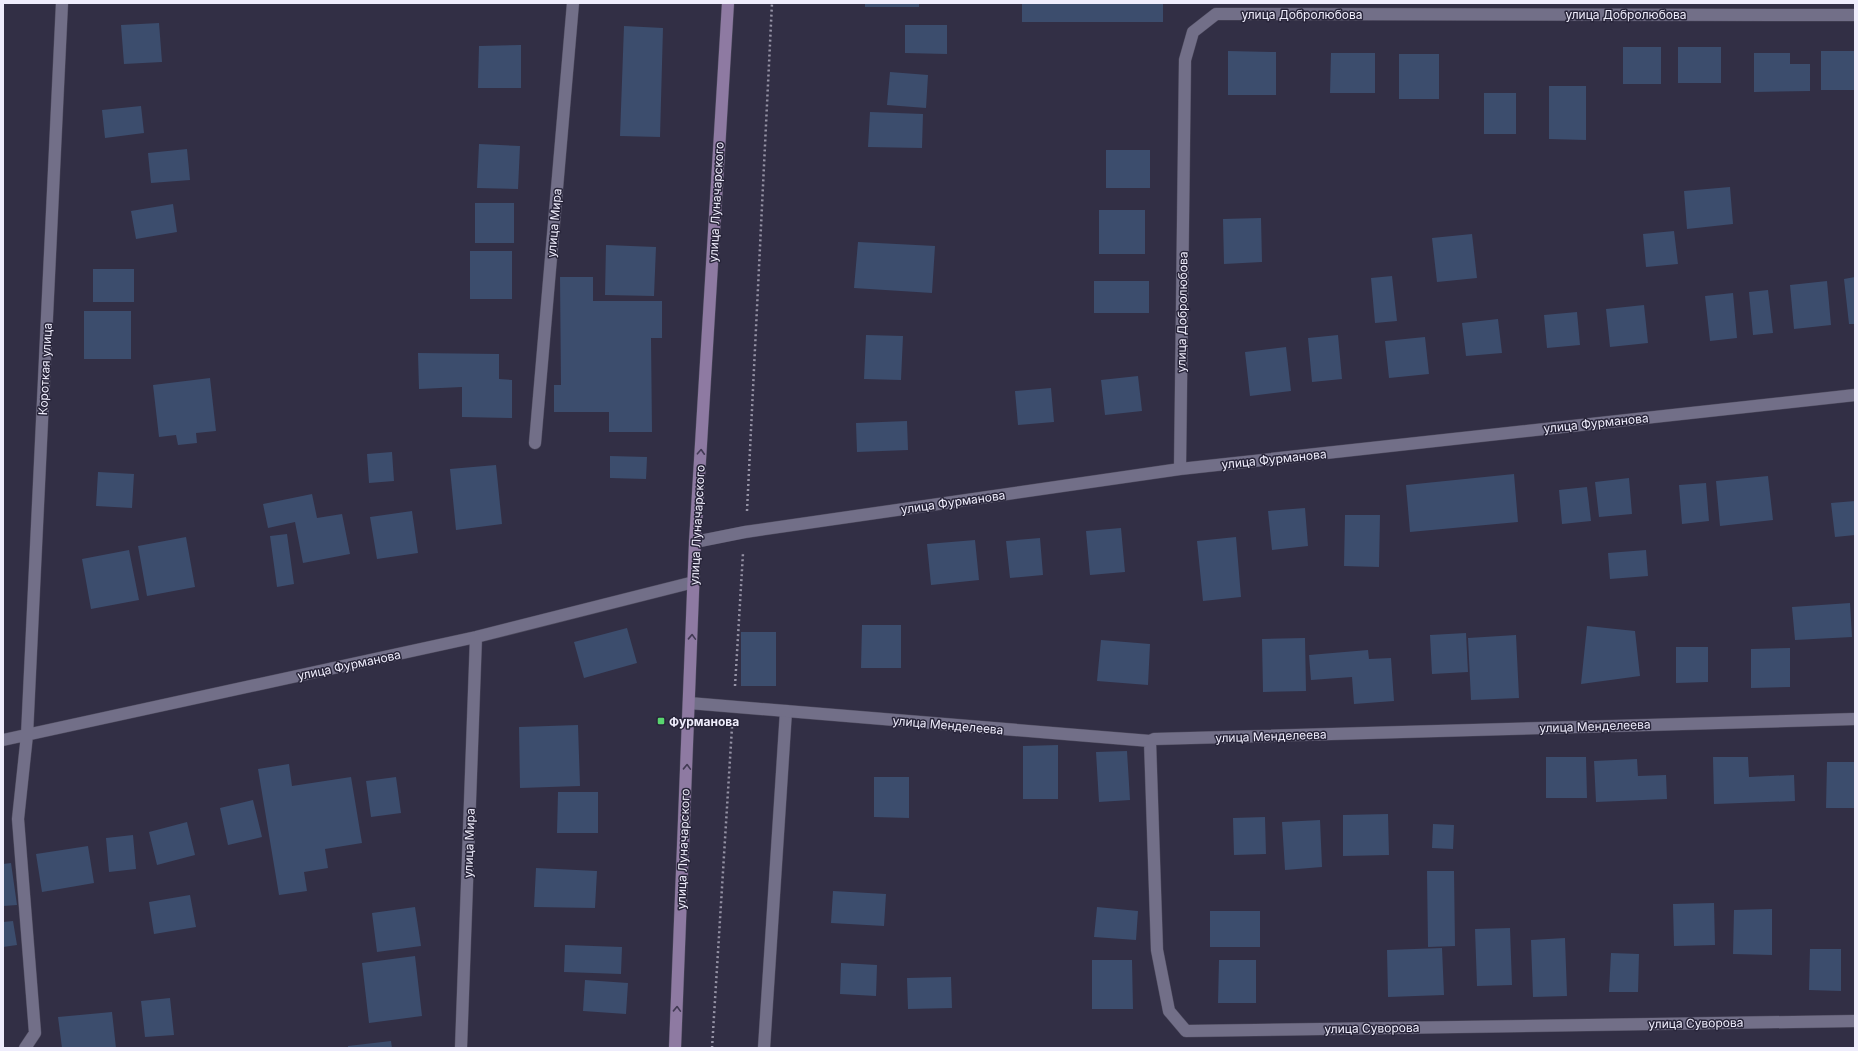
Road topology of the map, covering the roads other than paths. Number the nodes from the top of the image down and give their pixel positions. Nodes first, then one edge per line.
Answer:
1 (62, 3) edge
2 (573, 3) edge
3 (728, 3) edge
4 (1855, 14) edge
5 (1855, 395) edge
6 (535, 443) dead end
7 (1180, 469) junction
8 (695, 542) junction
9 (694, 582) junction
10 (476, 637) junction
11 (689, 703) junction
12 (786, 712) junction
13 (1855, 719) edge
14 (27, 735) junction
15 (3, 740) edge
16 (1150, 741) junction
17 (1855, 1021) edge
18 (24, 1048) edge
19 (462, 1048) edge
20 (675, 1048) edge
21 (764, 1048) edge

1 - 14 street, Короткая улица
2 - 6 street, улица Мира
8 -> 3 main road, улица Луначарского
4 - 7 street, улица Добролюбова
5 - 7 street, улица Фурманова
7 - 8 street, улица Фурманова
8 - 9 main road, улица Луначарского
9 - 10 street, улица Фурманова
11 -> 9 main road, улица Луначарского
10 - 14 street, улица Фурманова
10 - 19 street, улица Мира
11 - 12 street, улица Менделеева
20 -> 11 main road, улица Луначарского
12 - 16 street, улица Менделеева
12 - 21 street
13 - 16 street, улица Менделеева
14 - 15 street, улица Фурманова
14 - 18 street, Короткая улица
16 - 17 street, улица Суворова

